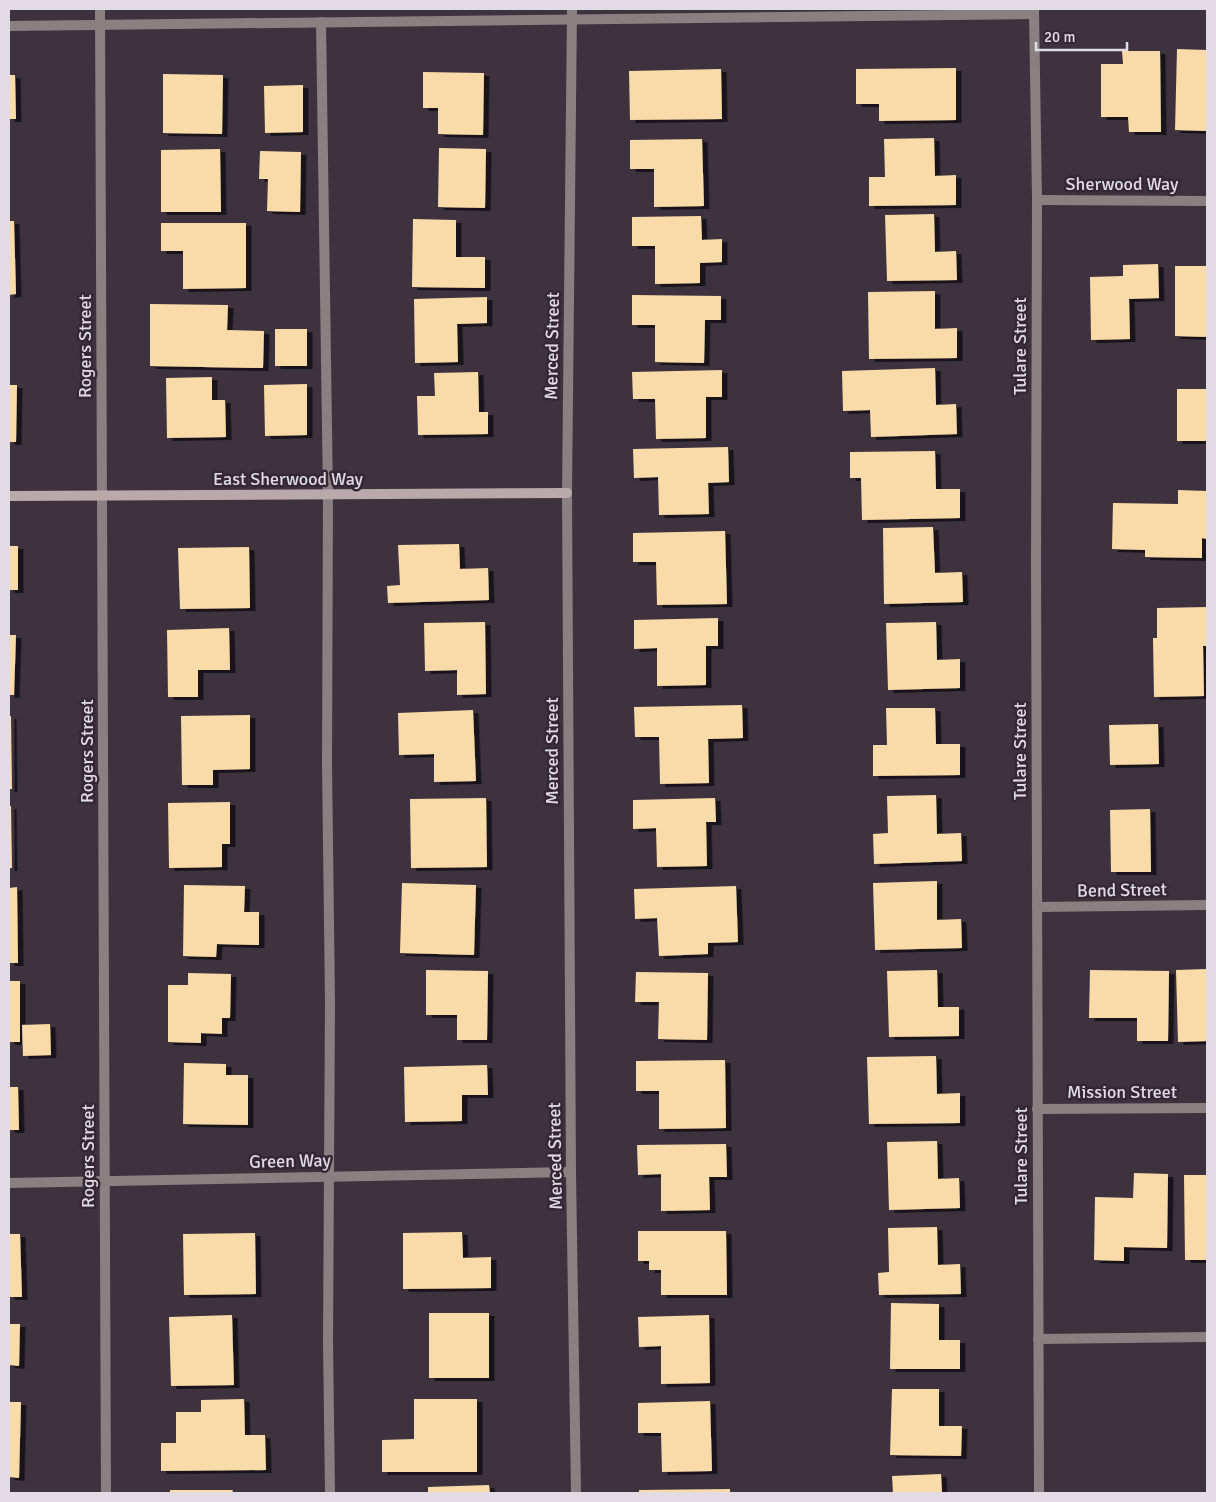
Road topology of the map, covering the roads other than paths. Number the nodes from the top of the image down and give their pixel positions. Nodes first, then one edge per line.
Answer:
1 (100, 9) edge
2 (1034, 11) edge
3 (572, 14) edge
4 (321, 22) junction
5 (100, 25) junction
6 (9, 26) edge
7 (1037, 200) junction
8 (1207, 201) edge
9 (567, 493) junction
10 (328, 495) junction
11 (9, 496) edge
12 (102, 496) junction
13 (1207, 905) edge
14 (1037, 907) junction
15 (1207, 1108) edge
16 (1037, 1109) junction
17 (571, 1172) junction
18 (330, 1177) junction
19 (105, 1181) junction
20 (9, 1183) edge
21 (1207, 1337) edge
22 (1038, 1339) junction
23 (106, 1493) edge
24 (330, 1493) edge
25 (576, 1493) edge
26 (1039, 1493) edge

1 - 5 street, Rogers Street
2 - 3 street
2 - 7 street, Tulare Street
3 - 4 street
3 - 9 street, Merced Street
4 - 5 street
4 - 10 street
5 - 6 street
5 - 12 street, Rogers Street
7 - 8 street, Sherwood Way
7 - 14 street, Tulare Street
9 - 10 street, East Sherwood Way
9 - 17 street, Merced Street
10 - 12 street, East Sherwood Way
10 - 18 street
11 - 12 street, East Sherwood Way
12 - 19 street, Rogers Street
13 - 14 street, Bend Street
14 - 16 street, Tulare Street
15 - 16 street, Mission Street
16 - 22 street, Tulare Street
17 - 18 street, Green Way
17 - 25 street, Merced Street
18 - 19 street, Green Way
18 - 24 street
19 - 20 street, Green Way
19 - 23 street, Rogers Street
21 - 22 street
22 - 26 street, Tulare Street

